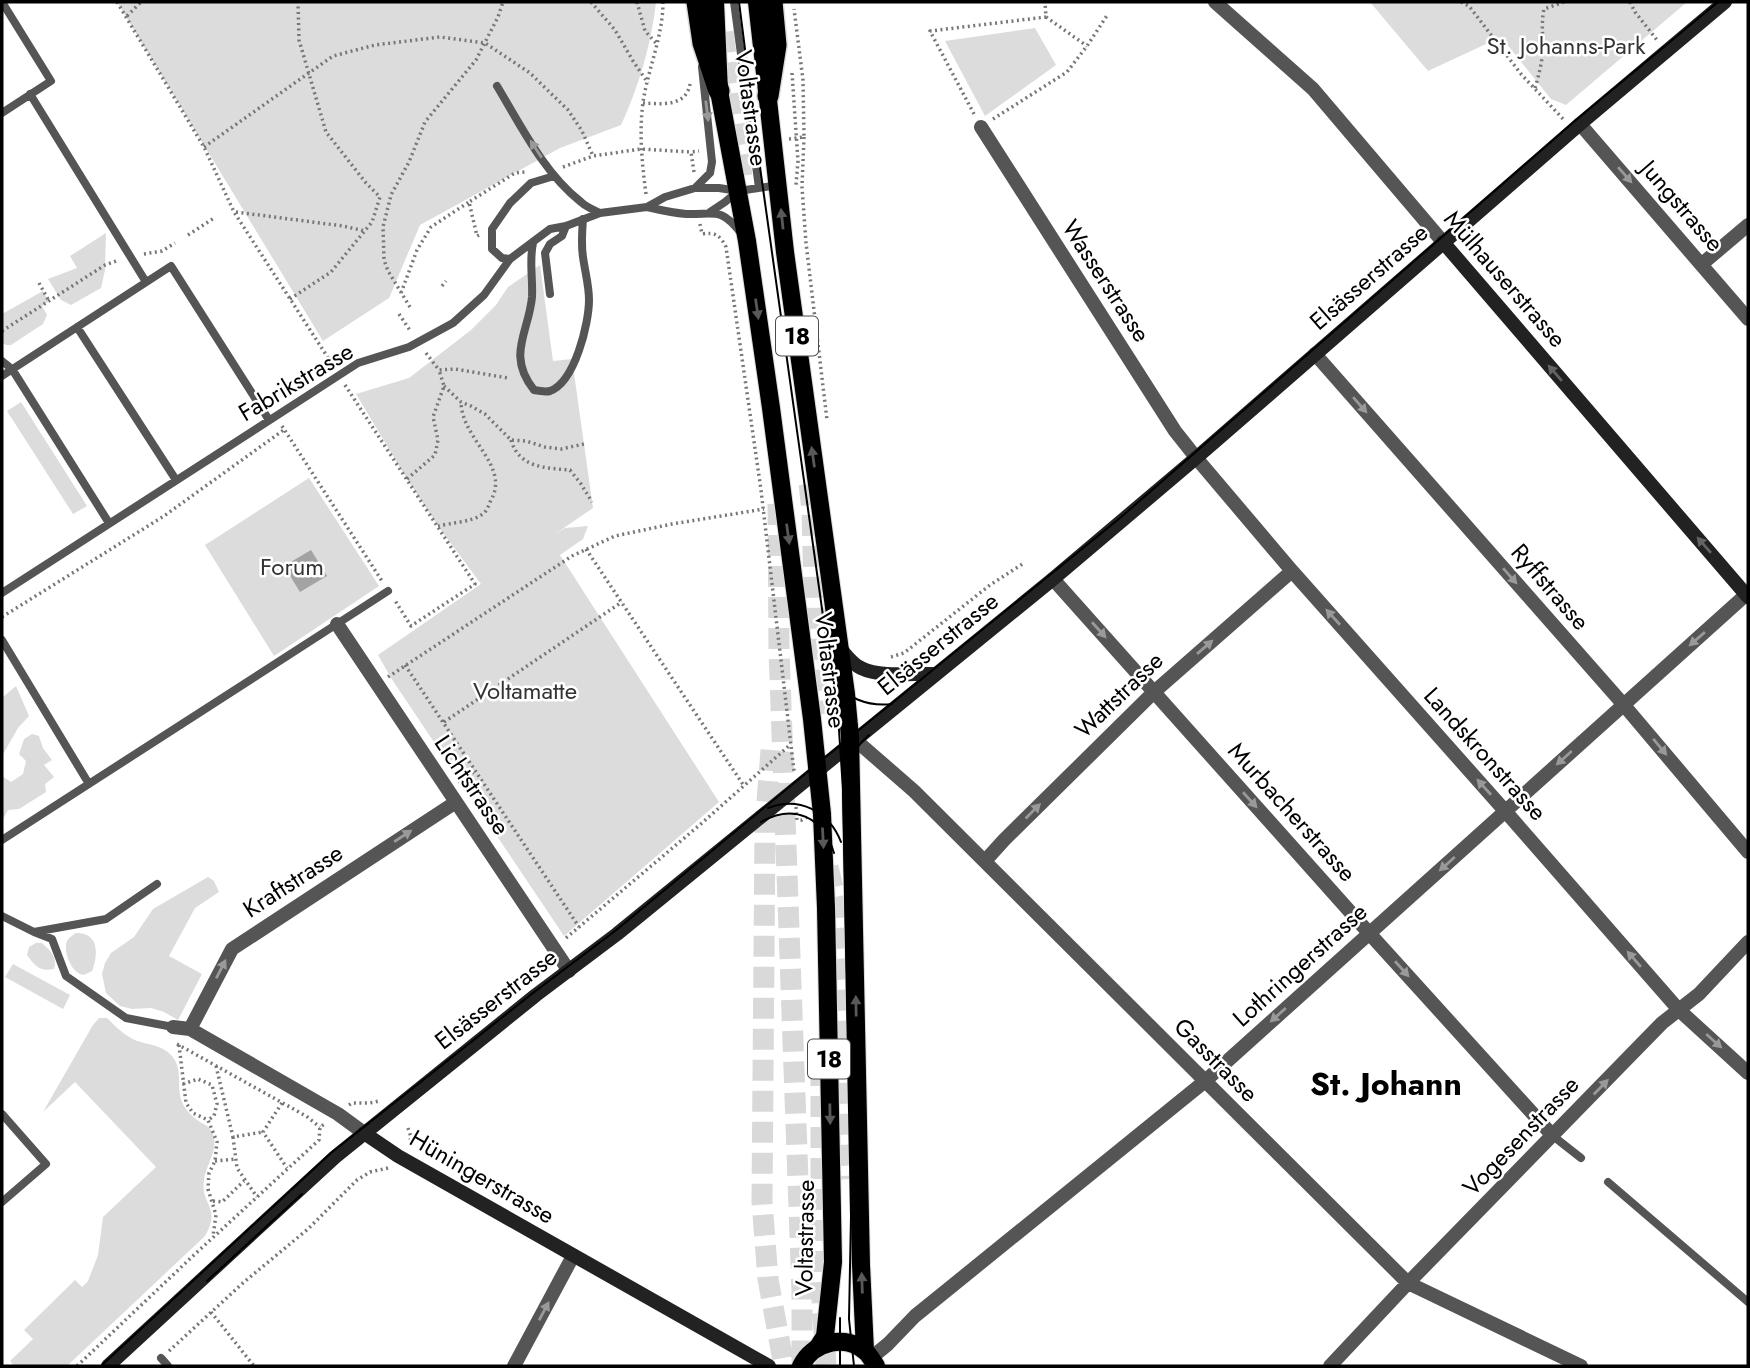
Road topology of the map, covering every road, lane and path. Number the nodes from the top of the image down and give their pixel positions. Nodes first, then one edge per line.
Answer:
1 (2, 2) edge
2 (117, 2) edge
3 (141, 2) edge
4 (298, 2) edge
5 (503, 2) edge
6 (591, 2) edge
7 (637, 2) edge
8 (663, 2) edge
9 (697, 2) edge
10 (715, 2) edge
11 (734, 2) edge
12 (757, 2) edge
13 (1045, 2) edge
14 (1215, 2) edge
15 (1461, 2) edge
16 (1473, 2) edge
17 (1564, 2) edge
18 (1630, 2) edge
19 (1725, 2) edge
20 (783, 3) edge
21 (1469, 6) junction
22 (1108, 14) dead end
23 (127, 16) junction
24 (1046, 17) junction
25 (485, 43) junction
26 (656, 43) junction
27 (702, 43) junction
28 (1087, 46) junction
29 (1665, 51) junction
30 (308, 75) junction
31 (648, 83) junction
32 (497, 86) dead end
33 (1535, 88) junction
34 (719, 91) junction
35 (30, 94) junction
36 (686, 96) dead end
37 (768, 96) junction
38 (643, 103) junction
39 (2, 113) edge
40 (981, 127) junction
41 (1576, 127) junction
42 (804, 137) junction
43 (796, 138) dead end
44 (204, 147) junction
45 (641, 149) junction
46 (691, 152) dead end
47 (593, 156) dead end
48 (554, 176) junction
49 (779, 185) junction
50 (695, 188) junction
51 (759, 188) junction
52 (738, 191) junction
53 (391, 195) junction
54 (380, 197) junction
55 (469, 202) dead end
56 (647, 206) junction
57 (231, 209) junction
58 (710, 212) junction
59 (600, 213) junction
60 (214, 218) dead end
61 (583, 219) junction
62 (1748, 225) edge
63 (566, 226) junction
64 (365, 231) junction
65 (712, 233) dead end
66 (188, 235) dead end
67 (747, 241) junction
68 (1443, 242) junction
69 (175, 243) dead end
70 (533, 243) junction
71 (130, 256) junction
72 (510, 259) junction
73 (1702, 264) junction
74 (446, 281) dead end
75 (146, 282) junction
76 (39, 283) dead end
77 (442, 286) dead end
78 (401, 293) junction
79 (550, 295) dead end
80 (290, 299) junction
81 (49, 301) junction
82 (410, 307) dead end
83 (398, 314) dead end
84 (1748, 319) edge
85 (77, 327) junction
86 (2, 331) edge
87 (418, 342) junction
88 (1315, 354) junction
89 (334, 356) dead end
90 (329, 359) junction
91 (2, 361) edge
92 (432, 361) dead end
93 (12, 369) junction
94 (439, 370) junction
95 (337, 371) junction
96 (2, 376) edge
97 (508, 378) dead end
98 (444, 386) junction
99 (461, 402) junction
100 (272, 418) junction
101 (285, 429) junction
102 (828, 429) dead end
103 (511, 440) junction
104 (584, 444) dead end
105 (1196, 458) junction
106 (407, 479) junction
107 (176, 480) junction
108 (593, 502) dead end
109 (763, 509) junction
110 (109, 523) junction
111 (438, 526) junction
112 (586, 549) junction
113 (1024, 564) dead end
114 (1292, 571) junction
115 (1053, 579) junction
116 (388, 591) junction
117 (2, 593) edge
118 (1748, 595) edge
119 (622, 602) junction
120 (2, 617) edge
121 (337, 624) junction
122 (2, 640) edge
123 (840, 648) junction
124 (882, 659) dead end
125 (405, 665) junction
126 (936, 674) junction
127 (377, 684) junction
128 (1154, 692) junction
129 (1623, 704) junction
130 (444, 722) junction
131 (791, 735) dead end
132 (792, 743) dead end
133 (850, 743) junction
134 (818, 770) junction
135 (89, 784) junction
136 (744, 786) junction
137 (456, 802) junction
138 (1506, 812) junction
139 (2, 839) edge
140 (1748, 852) edge
141 (985, 861) junction
142 (157, 884) dead end
143 (2, 916) edge
144 (579, 927) junction
145 (34, 932) junction
146 (1369, 933) junction
147 (1748, 942) edge
148 (554, 948) junction
149 (569, 971) junction
150 (1679, 1010) junction
151 (190, 1029) junction
152 (172, 1035) junction
153 (179, 1045) junction
154 (216, 1066) junction
155 (1748, 1073) edge
156 (1205, 1082) junction
157 (220, 1083) junction
158 (183, 1084) junction
159 (212, 1085) junction
160 (386, 1099) dead end
161 (282, 1103) junction
162 (345, 1108) dead end
163 (2, 1114) edge
164 (208, 1120) junction
165 (328, 1121) dead end
166 (320, 1127) junction
167 (408, 1128) dead end
168 (262, 1132) junction
169 (364, 1133) junction
170 (1553, 1136) junction
171 (233, 1137) junction
172 (409, 1145) dead end
173 (1581, 1158) dead end
174 (236, 1159) junction
175 (215, 1161) junction
176 (287, 1168) junction
177 (388, 1168) dead end
178 (245, 1180) junction
179 (1608, 1182) dead end
180 (257, 1197) junction
181 (213, 1201) junction
182 (2, 1202) edge
183 (213, 1238) junction
184 (573, 1256) junction
185 (1408, 1283) junction
186 (1748, 1302) edge
187 (211, 1312) junction
188 (818, 1348) junction
189 (161, 1358) joint
190 (870, 1358) edge
191 (111, 1365) edge
192 (77, 1366) edge
193 (167, 1366) edge
194 (254, 1366) edge
195 (514, 1366) edge
196 (769, 1366) edge
197 (801, 1366) edge
198 (1329, 1366) edge
199 (1581, 1366) edge

1 - 35 lane
2 - 23 path
3 - 23 path
4 - 30 path
5 - 25 path
6 - 31 path
7 - 26 path
8 - 26 path
9 - 27 highway
10 - 34 main road, Voltastrasse / 18
11 - 51 lane
12 - 37 main road, Voltastrasse / 18
13 - 24 path
14 - 68 street, Mülhauserstrasse
15 - 21 path
16 - 21 path
17 - 33 path
18 - 29 path
19 - 29 street, Elsässerstrasse
20 - 37 highway
20 - 42 path
21 - 33 path
22 - 28 path
23 - 44 path
24 - 28 path
24 - 40 path
25 - 30 path
25 - 47 path
25 - 53 path
26 - 31 path
27 - 34 highway
27 -> 50 lane
28 - 40 path
29 - 41 street, Elsässerstrasse
30 - 44 path
30 - 54 path
31 - 38 path
48 -> 32 lane
33 - 41 path
34 - 52 main road, Voltastrasse / 18
35 - 39 lane
35 - 71 lane
36 - 38 path
37 - 49 main road, Voltastrasse / 18
38 - 45 path
40 - 105 street, Wasserstrasse
41 - 68 street, Elsässerstrasse
41 -> 73 street, Jungstrasse
42 - 43 path
42 - 102 path
44 - 57 path
45 - 46 path
45 - 56 path
48 - 59 lane
48 - 72 lane
49 - 51 lane, Fabrikstrasse
123 -> 49 main road, Voltastrasse / 18
50 - 52 lane, Fabrikstrasse
50 - 56 lane, Fabrikstrasse
51 - 52 lane, Fabrikstrasse
52 - 58 lane, Fabrikstrasse
52 - 67 main road, Voltastrasse / 18
53 - 54 path
53 - 78 path
54 - 64 path
55 - 78 path
56 - 58 lane, Fabrikstrasse
56 - 59 lane, Fabrikstrasse
57 - 64 path
57 - 80 path
58 - 67 lane
59 - 61 lane, Fabrikstrasse
60 - 66 path
61 - 63 lane, Fabrikstrasse
61 - 70 lane
62 - 73 street
63 - 70 lane, Fabrikstrasse
63 - 79 lane
64 - 80 path
65 - 109 path
67 -> 134 main road, Voltastrasse / 18
68 - 88 street, Elsässerstrasse
118 -> 68 street, Mülhauserstrasse
69 - 71 path
70 - 72 lane, Fabrikstrasse
71 - 75 lane
71 - 81 path
72 - 87 lane, Fabrikstrasse
73 - 84 street, Jungstrasse
74 - 77 path
75 - 85 lane
75 - 100 lane
76 - 81 path
78 - 82 path
80 - 90 path
81 - 86 path
83 - 87 path
85 - 93 lane
85 - 107 lane
87 - 95 lane, Fabrikstrasse
88 - 105 street, Elsässerstrasse
88 -> 129 street, Ryffstrasse
89 - 90 path
90 - 95 path
91 - 93 lane
92 - 94 path
93 - 96 lane
93 - 110 lane
94 - 97 path
94 - 98 path
95 - 100 lane, Fabrikstrasse
95 - 106 path
98 - 99 path
98 - 106 path
99 - 103 path
99 - 111 path
100 - 101 path
100 - 107 lane, Fabrikstrasse
101 - 116 path
101 - 120 path
103 - 104 path
103 - 108 path
105 - 114 street, Landskronstrasse
105 - 115 street, Elsässerstrasse
106 - 111 path
107 - 110 lane, Fabrikstrasse
109 - 112 path
109 - 131 path
110 - 117 lane, Fabrikstrasse
111 - 116 path
112 - 119 path
112 - 125 path
113 - 124 path
128 -> 114 street, Wattstrasse
138 -> 114 street, Landskronstrasse
115 - 126 street, Elsässerstrasse
115 -> 128 street, Murbacherstrasse
116 - 121 lane
118 -> 129 street, Lothringerstrasse
119 - 130 path
119 - 136 path
121 - 127 street, Lichtstrasse
121 - 135 lane
122 - 135 lane
123 - 126 street
123 - 133 main road, Voltastrasse / 18
125 - 127 path
125 - 130 path
126 - 133 street, Elsässerstrasse
127 - 137 street, Lichtstrasse
141 -> 128 street, Wattstrasse
128 -> 146 street, Murbacherstrasse
129 -> 138 street, Lothringerstrasse
129 -> 140 street, Ryffstrasse
130 - 144 path
132 - 136 path
133 - 134 street, Elsässerstrasse
133 - 141 street, Gasstrasse
190 -> 133 main road, Voltastrasse / 18
134 - 149 street, Elsässerstrasse
134 -> 188 main road, Voltastrasse / 18
135 - 139 lane
136 - 144 path
137 - 148 street, Lichtstrasse
151 -> 137 street, Kraftstrasse
138 -> 146 street, Lothringerstrasse
150 -> 138 street, Landskronstrasse
141 - 156 street, Gasstrasse
142 - 145 lane
143 - 145 lane
144 - 148 path
145 - 152 lane
146 -> 156 street, Lothringerstrasse
146 -> 170 street, Murbacherstrasse
147 - 150 street, Vogesenstrasse
148 - 149 street, Lichtstrasse
149 - 169 street, Elsässerstrasse
150 -> 155 street, Landskronstrasse
170 -> 150 street, Vogesenstrasse
151 - 152 street, Hüningerstrasse
151 - 169 street, Hüningerstrasse
152 - 153 path
153 - 154 path
153 - 158 path
154 - 157 path
154 - 161 path
156 - 185 street, Gasstrasse
156 - 190 street, Lothringerstrasse
157 - 159 path
157 - 171 path
158 - 159 path
158 - 164 path
159 - 164 path
160 - 162 path
161 - 166 path
161 - 168 path
163 - 182 lane
164 - 175 path
165 - 166 path
166 - 176 path
167 - 172 path
168 - 171 path
168 - 176 path
169 - 184 street, Hüningerstrasse
169 - 191 street, Elsässerstrasse
170 - 173 lane
170 - 185 street, Vogesenstrasse
171 - 174 path
174 - 175 path
174 - 178 path
175 - 181 path
176 - 180 path
177 - 187 path
178 - 180 path
178 - 181 path
179 - 186 lane
180 - 183 path
181 - 183 path
183 - 192 path
195 -> 184 street
184 - 196 street, Hüningerstrasse
185 - 198 street, Vogesenstrasse
185 - 199 street, Gasstrasse
187 - 189 path
187 - 194 path
188 - 190 main road
188 - 197 main road, 18
189 - 193 lane

